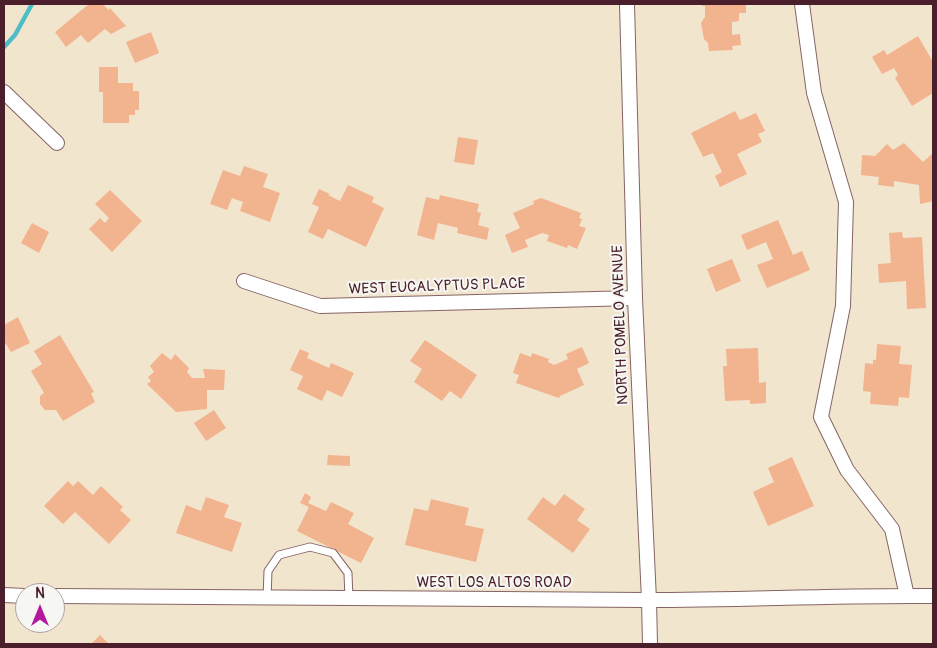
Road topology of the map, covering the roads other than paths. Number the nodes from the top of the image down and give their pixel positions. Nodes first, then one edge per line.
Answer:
1 (627, 4) edge
2 (802, 4) edge
3 (4, 92) edge
4 (57, 143) dead end
5 (244, 281) dead end
6 (636, 298) junction
7 (65, 596) edge
8 (907, 596) junction
9 (933, 596) edge
10 (267, 599) junction
11 (349, 599) junction
12 (649, 600) junction
13 (650, 644) edge

1 - 6 street, NORTH POMELO AVENUE
2 - 8 street
3 - 4 street
5 - 6 street, WEST EUCALYPTUS PLACE
6 - 12 street, NORTH POMELO AVENUE
7 - 10 street, WEST LOS ALTOS ROAD
8 - 9 street, WEST LOS ALTOS ROAD
8 - 12 street, WEST LOS ALTOS ROAD
10 - 11 street, WEST LOS ALTOS ROAD
10 - 11 lane
11 - 12 street, WEST LOS ALTOS ROAD
12 - 13 street, NORTH POMELO AVENUE

